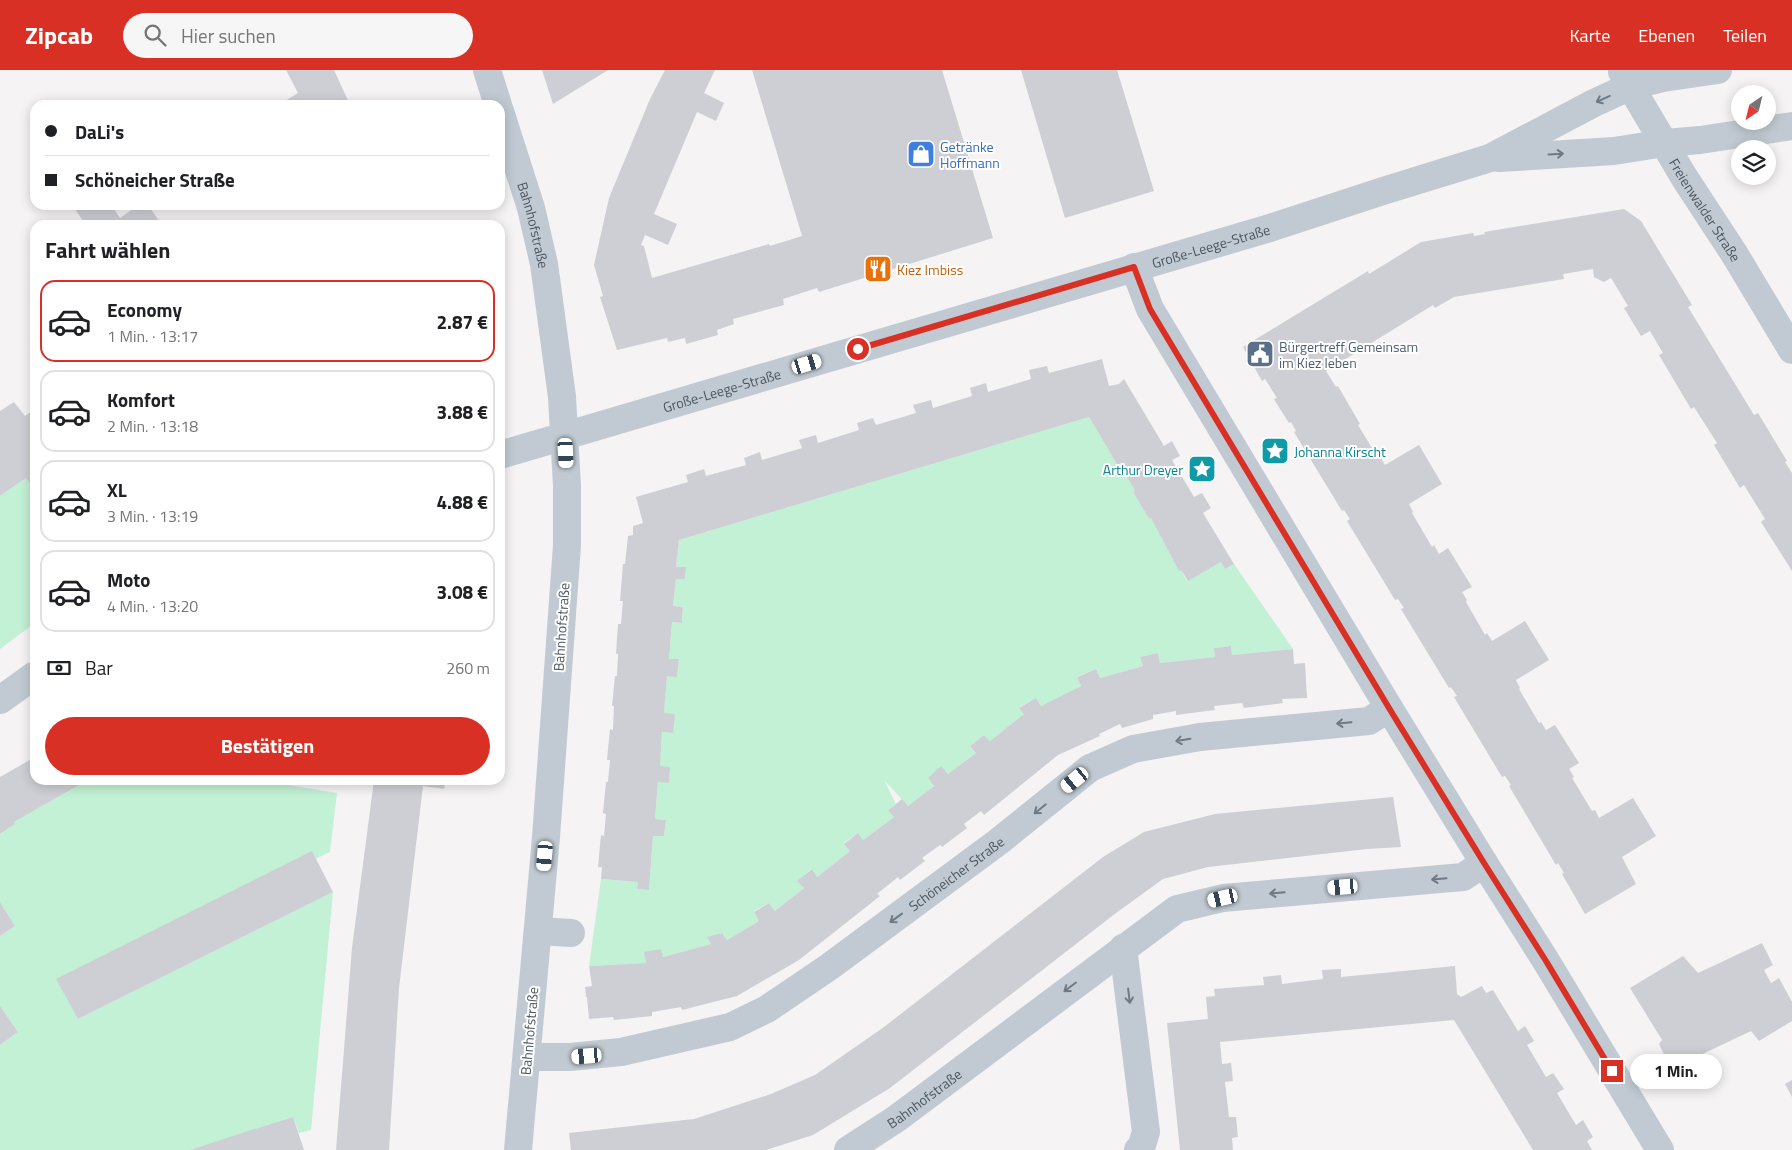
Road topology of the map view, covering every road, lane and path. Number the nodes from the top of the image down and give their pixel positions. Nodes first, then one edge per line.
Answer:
1 (487, 70) edge
2 (1718, 70) edge
3 (1626, 78) edge
4 (496, 100) edge
5 (1792, 126) edge
6 (505, 127) edge
7 (1665, 143) junction
8 (1490, 158) junction
9 (1134, 267) junction
10 (1792, 350) edge
11 (564, 437) junction
12 (505, 454) edge
13 (30, 679) edge
14 (0, 700) edge
15 (1389, 708) junction
16 (1484, 863) junction
17 (539, 931) junction
18 (571, 933) dead end
19 (1123, 948) junction
20 (527, 1057) junction
21 (1139, 1149) edge
22 (518, 1150) edge
23 (848, 1150) edge
24 (1660, 1150) edge

1 - 4 street
2 - 3 street, Große-Leege-Straße
3 - 7 street, Freienwalder Straße
3 -> 8 street, Große-Leege-Straße
5 - 7 street, Große-Leege-Straße
6 - 11 street, Bahnhofstraße
8 -> 7 street, Große-Leege-Straße
7 - 10 street, Freienwalder Straße
8 - 9 street, Große-Leege-Straße
9 - 11 street, Große-Leege-Straße
9 - 15 street
11 - 12 street, Große-Leege-Straße
11 - 17 street, Bahnhofstraße
13 - 14 street
15 - 16 street
15 -> 20 street, Schöneicher Straße
16 -> 19 street
16 - 24 street
17 - 18 street
17 - 20 street, Bahnhofstraße
19 -> 21 street
19 -> 23 street, Bahnhofstraße
20 - 22 street, Bahnhofstraße

